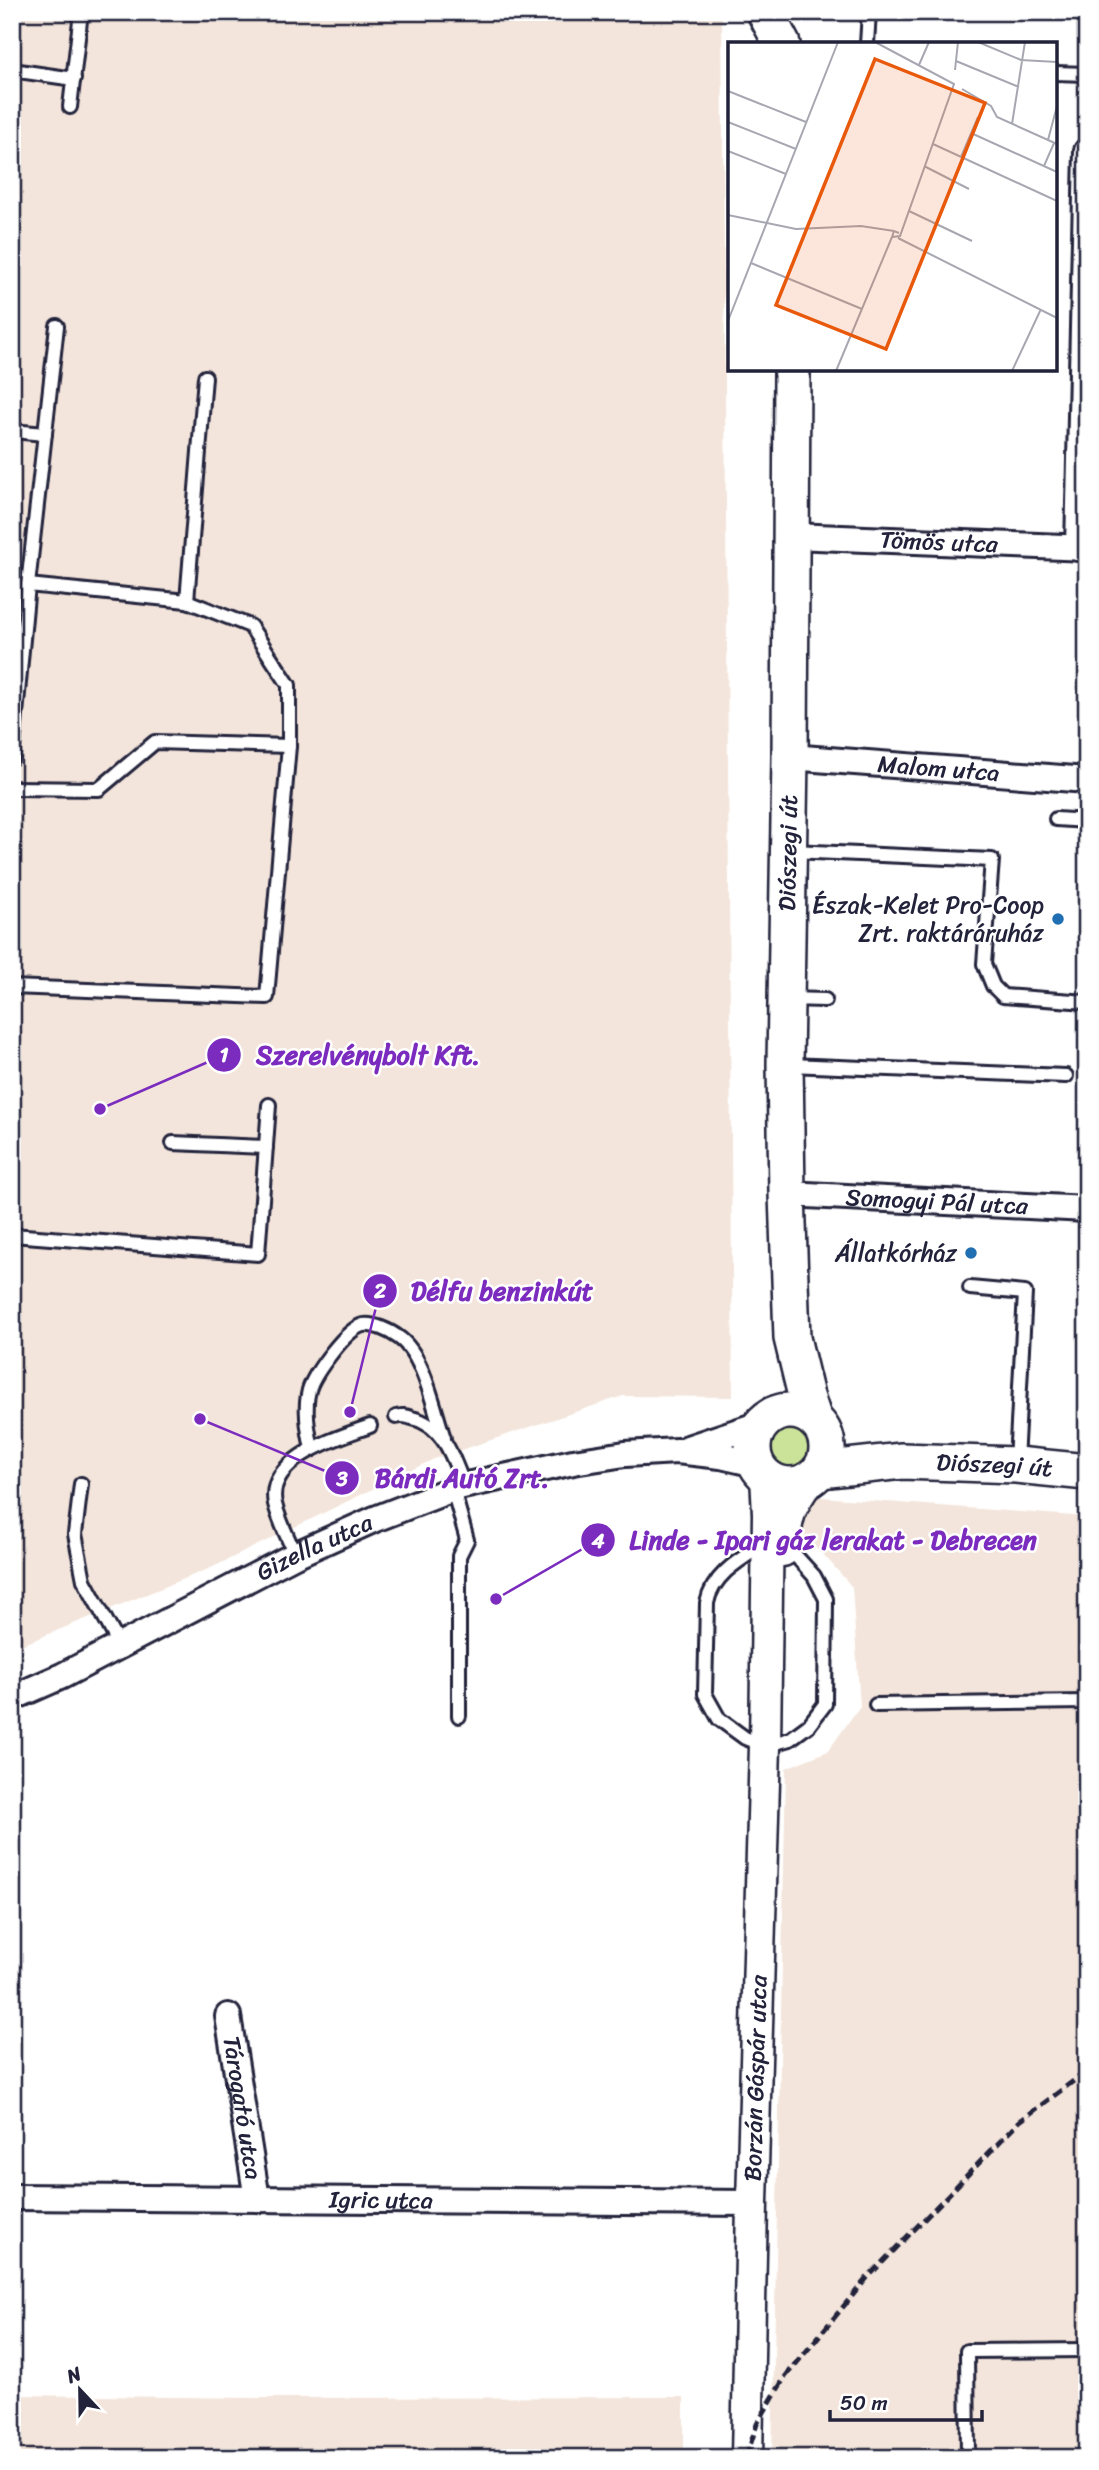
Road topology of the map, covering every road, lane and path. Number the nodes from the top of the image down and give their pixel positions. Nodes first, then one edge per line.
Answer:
1 (81, 12) edge
2 (765, 12) edge
3 (778, 12) edge
4 (792, 12) edge
5 (869, 12) edge
6 (783, 42) edge
7 (784, 42) edge
8 (784, 42) edge
9 (867, 42) edge
10 (12, 71) edge
11 (1057, 73) edge
12 (1087, 74) edge
13 (74, 79) junction
14 (69, 107) dead end
15 (1087, 151) edge
16 (1086, 310) edge
17 (57, 326) dead end
18 (792, 371) edge
19 (205, 377) dead end
20 (12, 431) edge
21 (45, 434) junction
22 (792, 536) junction
23 (1082, 548) edge
24 (28, 585) junction
25 (187, 601) junction
26 (289, 746) junction
27 (790, 757) junction
28 (12, 758) edge
29 (1087, 780) edge
30 (12, 788) edge
31 (1056, 819) dead end
32 (1087, 821) edge
33 (788, 851) junction
34 (12, 988) edge
35 (786, 999) junction
36 (825, 1000) dead end
37 (1087, 1002) edge
38 (785, 1065) junction
39 (1066, 1076) dead end
40 (269, 1105) dead end
41 (173, 1143) dead end
42 (266, 1147) junction
43 (787, 1194) junction
44 (1087, 1209) edge
45 (12, 1235) edge
46 (970, 1288) dead end
47 (792, 1338) junction
48 (396, 1417) dead end
49 (768, 1418) junction
50 (819, 1425) junction
51 (370, 1426) dead end
52 (444, 1438) junction
53 (312, 1449) junction
54 (677, 1451) junction
55 (902, 1461) junction
56 (1016, 1465) junction
57 (761, 1471) junction
58 (1087, 1472) edge
59 (814, 1475) junction
60 (81, 1484) dead end
61 (458, 1487) junction
62 (775, 1543) junction
63 (295, 1555) junction
64 (120, 1646) junction
65 (12, 1698) edge
66 (1087, 1702) edge
67 (876, 1705) dead end
68 (459, 1716) dead end
69 (765, 1746) junction
70 (228, 2016) dead end
71 (12, 2197) edge
72 (257, 2199) junction
73 (752, 2203) junction
74 (1087, 2350) edge
75 (747, 2458) edge
76 (968, 2458) edge

1 - 13 lane
2 - 6 main road
3 - 7 main road
4 - 8 main road
5 - 9 lane
10 - 13 lane
11 - 12 lane
13 - 14 lane
15 - 16 street
16 - 23 street
17 - 21 lane
18 - 22 main road, Diószegi út
19 - 25 lane
20 - 21 lane
21 - 24 lane
22 - 23 street, Tömös utca
22 - 27 main road, Diószegi út
24 - 25 lane
24 - 28 lane
25 - 26 lane
26 - 30 lane
26 - 34 lane
27 - 29 street, Malom utca
27 - 33 main road, Diószegi út
31 - 32 lane
33 - 35 main road, Diószegi út
33 - 37 lane
35 - 36 lane
35 - 38 main road, Diószegi út
38 - 39 lane
38 - 43 main road, Diószegi út
40 - 42 lane
41 - 42 lane
42 - 45 lane
43 - 44 street, Somogyi Pál utca
43 - 47 main road, Diószegi út
46 - 56 lane
47 - 49 main road, Diószegi út
47 - 50 main road, Diószegi út
48 - 52 lane
49 - 50 main road
49 - 54 street, Gizella utca
49 - 57 main road
50 - 55 main road, Diószegi út
50 - 59 main road
51 - 53 lane
52 - 53 lane
52 - 61 lane
53 - 63 lane
54 - 57 street, Gizella utca
54 - 61 street, Gizella utca
55 - 56 main road, Diószegi út
55 - 59 main road, Diószegi út
56 - 58 main road, Diószegi út
57 - 59 main road
57 - 62 street, Borzán Gáspár utca
59 - 62 street, Borzán Gáspár utca
60 - 64 lane
61 - 63 street, Gizella utca
61 - 68 lane
62 - 69 street, Borzán Gáspár utca
62 - 69 lane
62 - 69 lane
63 - 64 street, Gizella utca
64 - 65 street, Gizella utca
66 - 67 lane
69 - 73 street, Borzán Gáspár utca
70 - 72 street, Tárogató utca
71 - 72 street, Igric utca
72 - 73 street, Igric utca
73 - 75 street, Borzán Gáspár utca
74 - 76 lane

